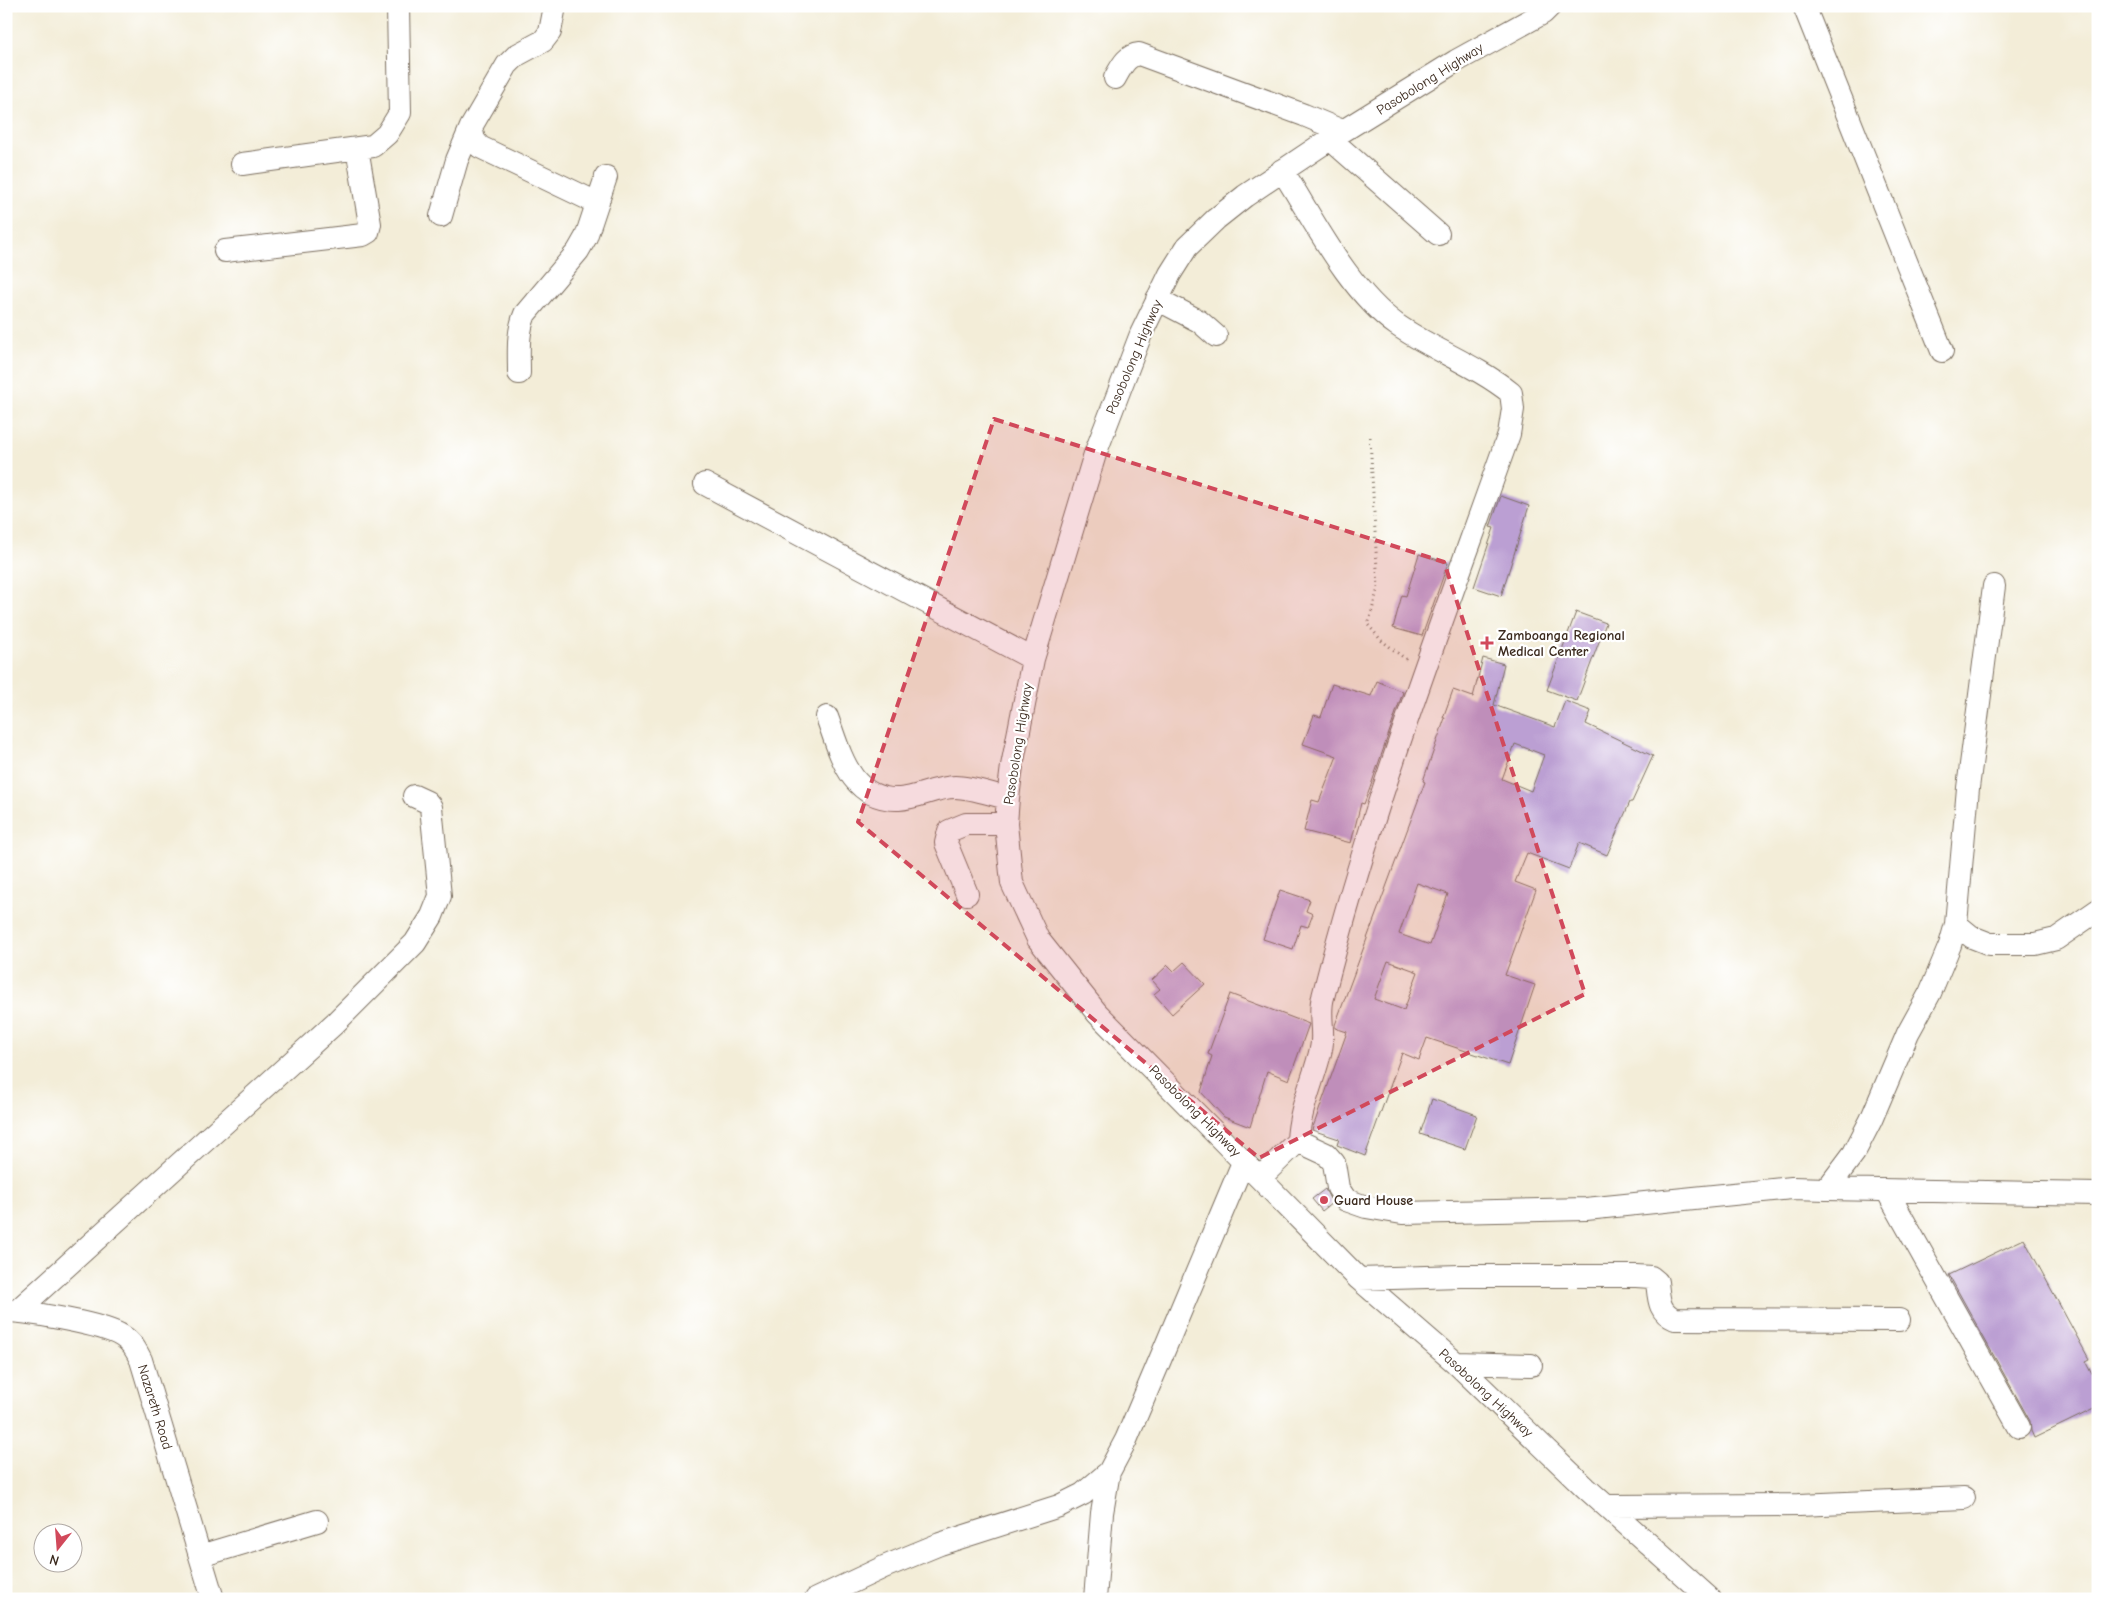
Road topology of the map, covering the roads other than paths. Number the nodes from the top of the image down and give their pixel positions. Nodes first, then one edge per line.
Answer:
1 (398, 6) edge
2 (555, 6) edge
3 (1550, 6) edge
4 (1804, 6) edge
5 (1115, 78) dead end
6 (471, 127) junction
7 (1336, 135) junction
8 (357, 148) junction
9 (242, 164) dead end
10 (1282, 170) junction
11 (606, 177) dead end
12 (598, 203) junction
13 (441, 216) dead end
14 (1438, 234) dead end
15 (225, 251) dead end
16 (1157, 300) junction
17 (1216, 336) dead end
18 (1942, 351) dead end
19 (519, 373) dead end
20 (705, 484) dead end
21 (1994, 586) dead end
22 (1033, 659) junction
23 (827, 717) dead end
24 (414, 796) dead end
25 (1008, 798) junction
26 (1006, 824) junction
27 (967, 894) dead end
28 (2098, 910) edge
29 (1956, 924) junction
30 (1298, 1141) junction
31 (1244, 1160) junction
32 (1260, 1178) junction
33 (1827, 1189) junction
34 (1887, 1191) junction
35 (2098, 1194) edge
36 (1359, 1279) junction
37 (12, 1311) edge
38 (1899, 1320) dead end
39 (1456, 1363) junction
40 (1531, 1365) dead end
41 (2019, 1427) dead end
42 (1109, 1472) junction
43 (1964, 1498) dead end
44 (1606, 1506) junction
45 (317, 1521) dead end
46 (200, 1556) junction
47 (213, 1599) edge
48 (816, 1599) edge
49 (1095, 1599) edge
50 (1710, 1599) edge

1 - 8 street
2 - 6 street
3 - 7 street, Pasobolong Highway
4 - 18 street
5 - 7 street
6 - 12 street
6 - 13 street
7 - 10 street, Pasobolong Highway
7 - 14 street
8 - 9 street
8 - 15 street
10 - 16 street, Pasobolong Highway
10 - 30 street
11 - 12 street
12 - 19 street
16 - 17 street
16 - 22 street, Pasobolong Highway
20 - 22 street
21 - 29 street
22 - 25 street, Pasobolong Highway
23 - 25 street
24 - 37 street
25 - 26 street, Pasobolong Highway
26 - 27 street
26 - 31 street, Pasobolong Highway
28 - 29 street
29 - 33 street
30 - 32 street
30 - 33 street
31 - 32 street, Pasobolong Highway
31 - 42 street
32 - 36 street, Pasobolong Highway
33 - 34 street
34 - 35 street
34 - 41 street
36 - 38 street
36 - 39 street, Pasobolong Highway
37 - 46 street, Nazareth Road
39 - 40 street
39 - 44 street, Pasobolong Highway
42 - 48 street
42 - 49 street
43 - 44 street
44 - 50 street, Pasobolong Highway
45 - 46 street
46 - 47 street, Nazareth Road

